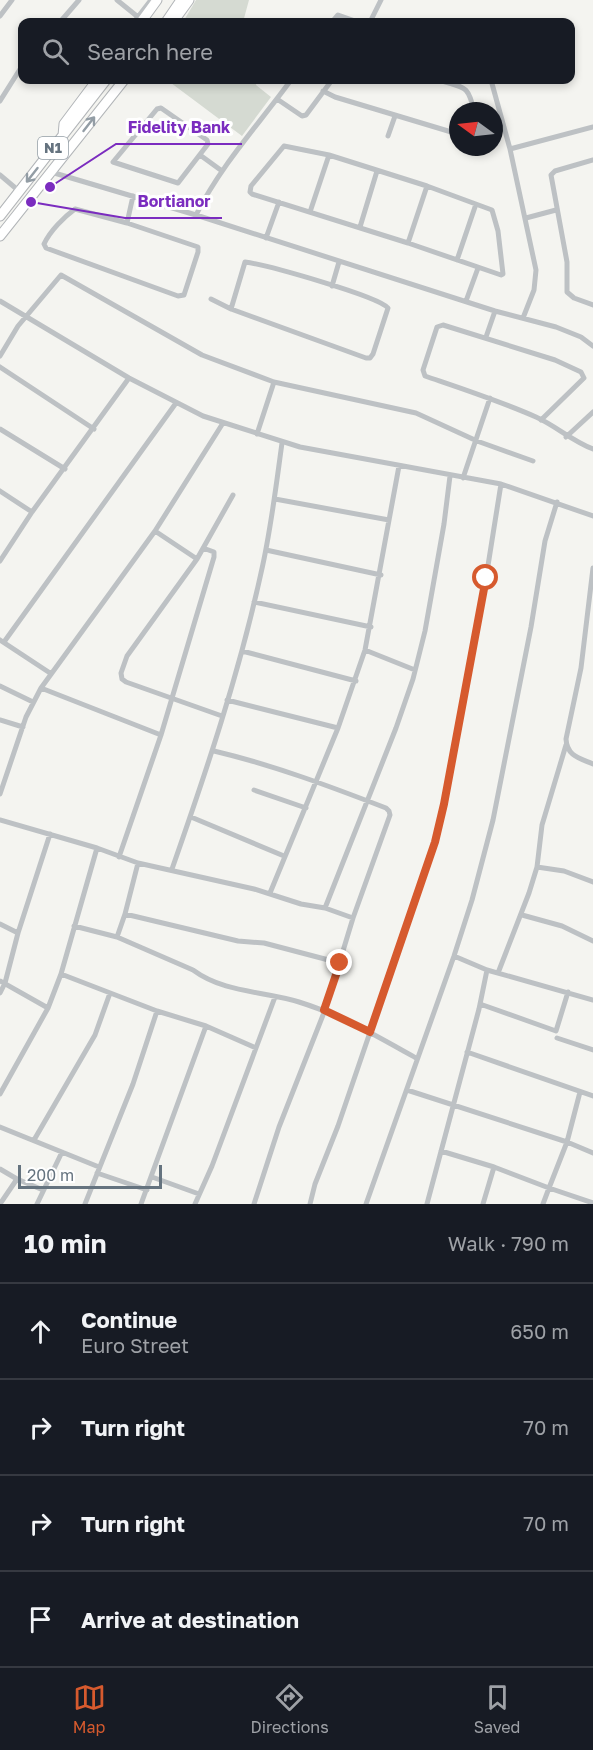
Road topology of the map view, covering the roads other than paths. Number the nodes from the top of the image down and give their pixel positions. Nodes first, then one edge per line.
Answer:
1 (12, 0) edge
2 (79, 0) edge
3 (117, 0) edge
4 (151, 0) edge
5 (157, 0) edge
6 (164, 0) edge
7 (181, 0) edge
8 (189, 0) edge
9 (381, 0) edge
10 (0, 16) edge
11 (63, 18) edge
12 (135, 18) edge
13 (140, 18) edge
14 (141, 18) edge
15 (151, 18) edge
16 (169, 18) edge
17 (176, 18) edge
18 (372, 18) edge
19 (18, 72) edge
20 (93, 84) edge
21 (103, 84) edge
22 (121, 84) edge
23 (125, 84) edge
24 (288, 84) edge
25 (329, 84) edge
26 (452, 84) edge
27 (492, 84) edge
28 (323, 92) junction
29 (277, 99) junction
30 (0, 100) edge
31 (472, 102) edge
32 (104, 104) junction
33 (395, 116) junction
34 (593, 127) edge
35 (449, 131) edge
36 (63, 136) junction
37 (388, 136) dead end
38 (510, 148) junction
39 (200, 155) junction
40 (329, 155) junction
41 (593, 160) edge
42 (222, 171) junction
43 (377, 171) junction
44 (51, 172) junction
45 (0, 175) edge
46 (427, 186) junction
47 (20, 191) junction
48 (133, 196) junction
49 (279, 202) junction
50 (476, 204) junction
51 (556, 210) junction
52 (310, 212) junction
53 (196, 214) junction
54 (0, 216) edge
55 (526, 218) junction
56 (127, 223) junction
57 (360, 227) junction
58 (0, 236) edge
59 (267, 238) junction
60 (408, 243) junction
61 (457, 260) junction
62 (339, 262) junction
63 (478, 268) junction
64 (332, 286) junction
65 (211, 299) dead end
66 (0, 301) edge
67 (466, 302) junction
68 (593, 305) edge
69 (231, 309) junction
70 (495, 311) junction
71 (25, 317) junction
72 (523, 318) junction
73 (486, 338) junction
74 (593, 346) edge
75 (0, 356) edge
76 (0, 367) edge
77 (129, 378) junction
78 (274, 382) junction
79 (490, 398) junction
80 (176, 403) junction
81 (593, 412) edge
82 (541, 420) junction
83 (223, 423) junction
84 (0, 429) edge
85 (94, 429) junction
86 (257, 434) junction
87 (566, 437) junction
88 (477, 441) junction
89 (282, 443) junction
90 (593, 449) edge
91 (533, 461) dead end
92 (399, 466) junction
93 (65, 469) junction
94 (450, 476) junction
95 (463, 478) junction
96 (501, 484) junction
97 (0, 491) edge
98 (233, 495) dead end
99 (274, 499) junction
100 (557, 502) junction
101 (32, 512) junction
102 (593, 516) edge
103 (388, 520) junction
104 (155, 531) junction
105 (203, 548) junction
106 (266, 550) junction
107 (2, 553) edge
108 (197, 559) junction
109 (0, 561) edge
110 (593, 568) edge
111 (381, 575) junction
112 (254, 602) junction
113 (371, 627) junction
114 (585, 630) junction
115 (593, 633) edge
116 (2, 641) edge
117 (365, 650) junction
118 (242, 651) junction
119 (415, 670) junction
120 (50, 673) junction
121 (356, 681) junction
122 (0, 686) edge
123 (40, 688) junction
124 (172, 699) junction
125 (227, 700) junction
126 (33, 702) junction
127 (222, 716) junction
128 (0, 720) edge
129 (23, 727) junction
130 (338, 728) junction
131 (161, 735) junction
132 (566, 746) junction
133 (214, 751) junction
134 (593, 764) edge
135 (0, 766) edge
136 (8, 769) junction
137 (315, 782) junction
138 (254, 789) dead end
139 (0, 794) edge
140 (367, 801) junction
141 (306, 808) junction
142 (190, 817) junction
143 (0, 820) edge
144 (50, 834) junction
145 (97, 848) junction
146 (284, 856) junction
147 (119, 857) junction
148 (138, 863) junction
149 (537, 867) junction
150 (172, 869) junction
151 (593, 882) edge
152 (270, 893) junction
153 (325, 908) junction
154 (125, 914) junction
155 (522, 915) junction
156 (353, 918) junction
157 (0, 924) edge
158 (74, 926) junction
159 (18, 933) junction
160 (117, 937) junction
161 (593, 941) edge
162 (454, 956) junction
163 (340, 963) junction
164 (487, 970) junction
165 (498, 973) junction
166 (61, 974) junction
167 (3, 982) edge
168 (568, 992) junction
169 (0, 993) edge
170 (110, 993) junction
171 (275, 997) junction
172 (593, 1000) edge
173 (480, 1004) junction
174 (48, 1008) junction
175 (324, 1010) junction
176 (157, 1011) junction
177 (206, 1026) junction
178 (370, 1032) junction
179 (557, 1038) dead end
180 (255, 1048) junction
181 (593, 1050) edge
182 (467, 1052) junction
183 (416, 1058) junction
184 (407, 1090) junction
185 (580, 1092) junction
186 (0, 1094) edge
187 (593, 1096) edge
188 (455, 1104) junction
189 (0, 1126) edge
190 (34, 1140) junction
191 (567, 1142) junction
192 (441, 1151) junction
193 (62, 1152) junction
194 (593, 1153) edge
195 (494, 1167) junction
196 (0, 1169) edge
197 (98, 1170) junction
198 (152, 1177) junction
199 (17, 1179) junction
200 (549, 1188) junction
201 (43, 1190) junction
202 (147, 1190) junction
203 (199, 1194) junction
204 (593, 1203) edge
205 (0, 1204) edge
206 (37, 1204) edge
207 (85, 1204) edge
208 (141, 1204) edge
209 (195, 1204) edge
210 (254, 1204) edge
211 (310, 1204) edge
212 (366, 1204) edge
213 (428, 1204) edge
214 (483, 1204) edge
215 (543, 1204) edge

1 - 10 street
2 - 11 street
3 - 12 street
4 - 13 street
5 - 14 highway
6 - 15 highway
7 - 16 highway
8 - 17 highway
9 - 18 street
19 - 30 street
20 - 36 highway
21 - 36 highway, N1
22 - 32 highway, N1
23 - 32 highway
24 - 29 street
25 - 28 street
26 - 31 street
27 - 38 street
28 - 29 street
28 - 33 street
29 - 42 street
44 -> 32 highway, N1
33 - 35 street
33 - 37 street
34 - 38 street
36 -> 47 highway, N1
38 - 55 street
39 - 39 street
39 - 42 street
40 - 43 street
40 - 49 street
40 - 52 street
41 - 51 street
42 - 53 street
43 - 46 street
43 - 57 street
44 - 48 street
44 - 58 highway, N1
45 - 47 street
46 - 50 street
46 - 60 street
47 - 54 highway, N1
48 - 53 street
48 - 56 street
49 - 52 street
49 - 59 street
50 - 61 street
50 - 63 street
51 - 55 street
51 - 68 street
52 - 57 street
53 - 59 street
55 - 72 street
56 - 56 street
57 - 60 street
59 - 62 street
60 - 61 street
61 - 63 street
62 - 64 street
62 - 67 street
63 - 67 street
64 - 69 street
64 - 69 street
65 - 69 street
66 - 71 street
67 - 70 street
70 - 72 street
70 - 73 street
71 - 75 street
71 - 77 street
71 - 78 street
72 - 74 street
73 - 79 street
73 - 82 street
76 - 85 street
77 - 80 street
77 - 85 street
78 - 86 street
78 - 88 street
79 - 82 street
79 - 88 street
80 - 83 street
80 - 116 street
81 - 87 street
82 - 87 street
83 - 86 street
83 - 104 street
84 - 93 street
85 - 93 street
86 - 89 street
87 - 90 street
88 - 91 street
88 - 95 street
89 - 92 street
89 - 99 street
92 - 94 street
92 - 103 street
93 - 101 street
94 - 95 street
94 - 119 street
95 - 96 street
96 - 100 street
96 - 178 street
97 - 101 street
98 - 105 street
99 - 103 street
99 - 106 street
100 - 102 street
100 - 162 street
101 - 107 street
103 - 111 street
104 - 108 street
104 - 120 street
105 - 108 street
105 - 124 street
106 - 111 street
106 - 112 street
107 - 109 street
108 - 124 street
110 - 114 street
111 - 113 street
112 - 113 street
112 - 118 street
113 - 117 street
114 - 115 street
114 - 132 street
116 - 120 street
117 - 119 street
117 - 121 street
118 - 121 street
118 - 125 street
119 - 140 street
120 - 123 street
121 - 130 street
122 - 126 street
123 - 126 street
123 - 131 street
124 - 127 street
124 - 131 street
125 - 127 street
125 - 130 street
126 - 129 street
127 - 133 street
128 - 129 street
129 - 136 street
130 - 137 street
131 - 147 street
132 - 134 street
132 - 149 street
133 - 137 street
133 - 142 street
135 - 136 street
136 - 139 street
137 - 140 street
137 - 141 street
138 - 141 street
140 - 153 street
140 - 156 street
141 - 146 street
142 - 146 street
142 - 150 street
143 - 144 street
144 - 145 street
144 - 159 street
145 - 147 street
145 - 158 street
146 - 152 street
147 - 148 street
148 - 150 street
148 - 154 street
149 - 151 street
149 - 155 street
150 - 152 street
152 - 153 street
153 - 156 street
154 - 160 street
154 - 163 street
155 - 161 street
155 - 165 street
156 - 163 street
157 - 159 street
158 - 160 street
158 - 166 street
159 - 167 street
160 - 171 street
162 - 164 street
162 - 183 street
163 - 175 street
164 - 165 street
164 - 173 street
165 - 168 street
166 - 170 street
166 - 174 street
167 - 169 street
167 - 174 street
168 - 172 street
168 - 173 street
170 - 176 street
170 - 190 street
171 - 175 street
171 - 180 street
173 - 182 street
174 - 186 street
175 - 178 street
175 - 210 street
176 - 177 street
176 - 197 street
177 - 180 street
177 - 198 street
178 - 183 street
178 - 211 street
179 - 181 street
180 - 203 street
182 - 185 street
182 - 188 street
183 - 184 street
184 - 188 street
184 - 212 street
185 - 187 street
185 - 191 street
188 - 191 street
188 - 192 street
189 - 190 street
190 - 193 street
191 - 194 street
191 - 200 street
192 - 195 street
192 - 213 street
193 - 197 street
193 - 201 street
195 - 200 street
195 - 214 street
196 - 199 street
197 - 202 street
197 - 207 street
198 - 202 street
198 - 203 street
199 - 201 street
199 - 205 street
200 - 204 street
200 - 215 street
201 - 206 street
202 - 208 street
203 - 209 street

